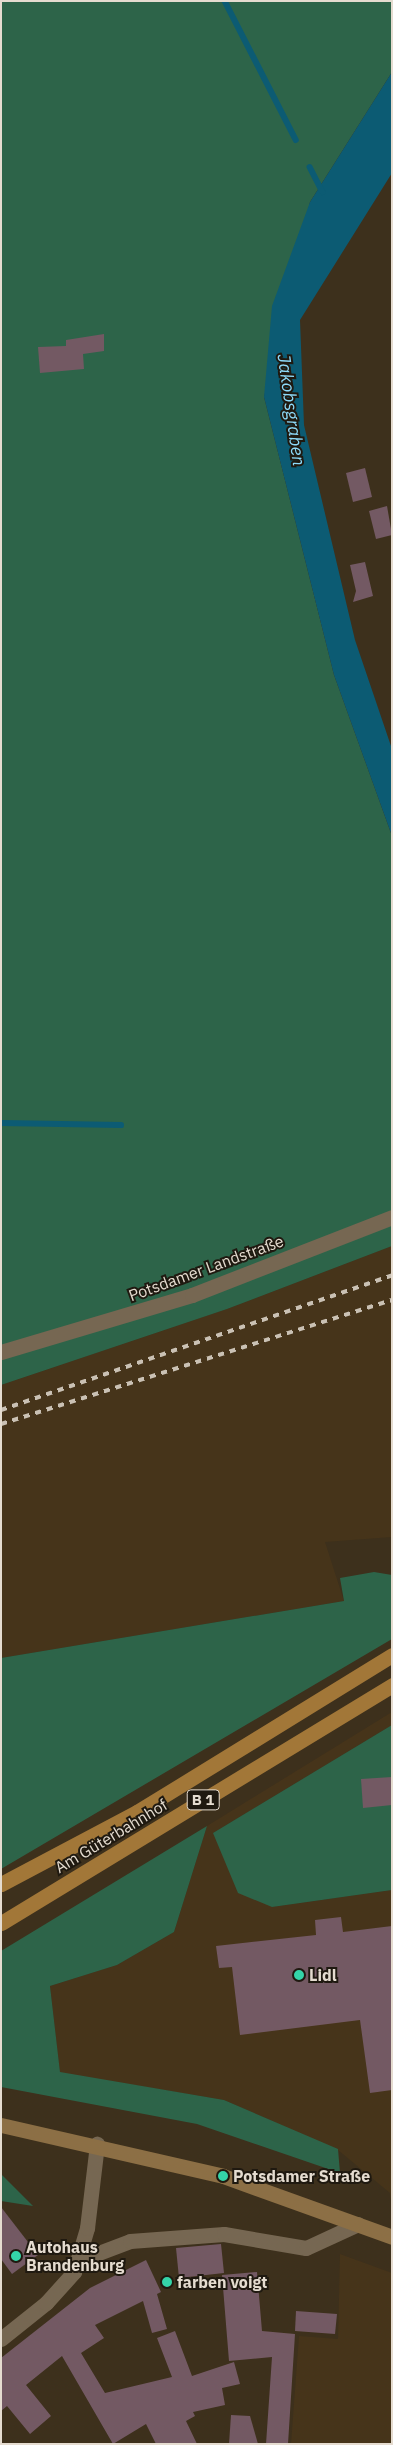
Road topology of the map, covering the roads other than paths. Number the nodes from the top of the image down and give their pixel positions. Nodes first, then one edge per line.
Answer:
1 (392, 1217) edge
2 (1, 1352) edge
3 (392, 1655) edge
4 (392, 1686) edge
5 (1, 1884) edge
6 (1, 1923) edge
7 (1, 2125) edge
8 (97, 2144) junction
9 (358, 2224) junction
10 (392, 2237) edge
11 (80, 2260) junction
12 (1, 2339) edge

1 - 2 street, Potsdamer Landstraße
3 - 5 main road, Am Güterbahnhof
4 - 6 main road, Am Güterbahnhof / B 1
7 - 8 street
8 - 9 street
8 - 11 street
9 - 10 street
9 - 11 street
11 - 12 street

